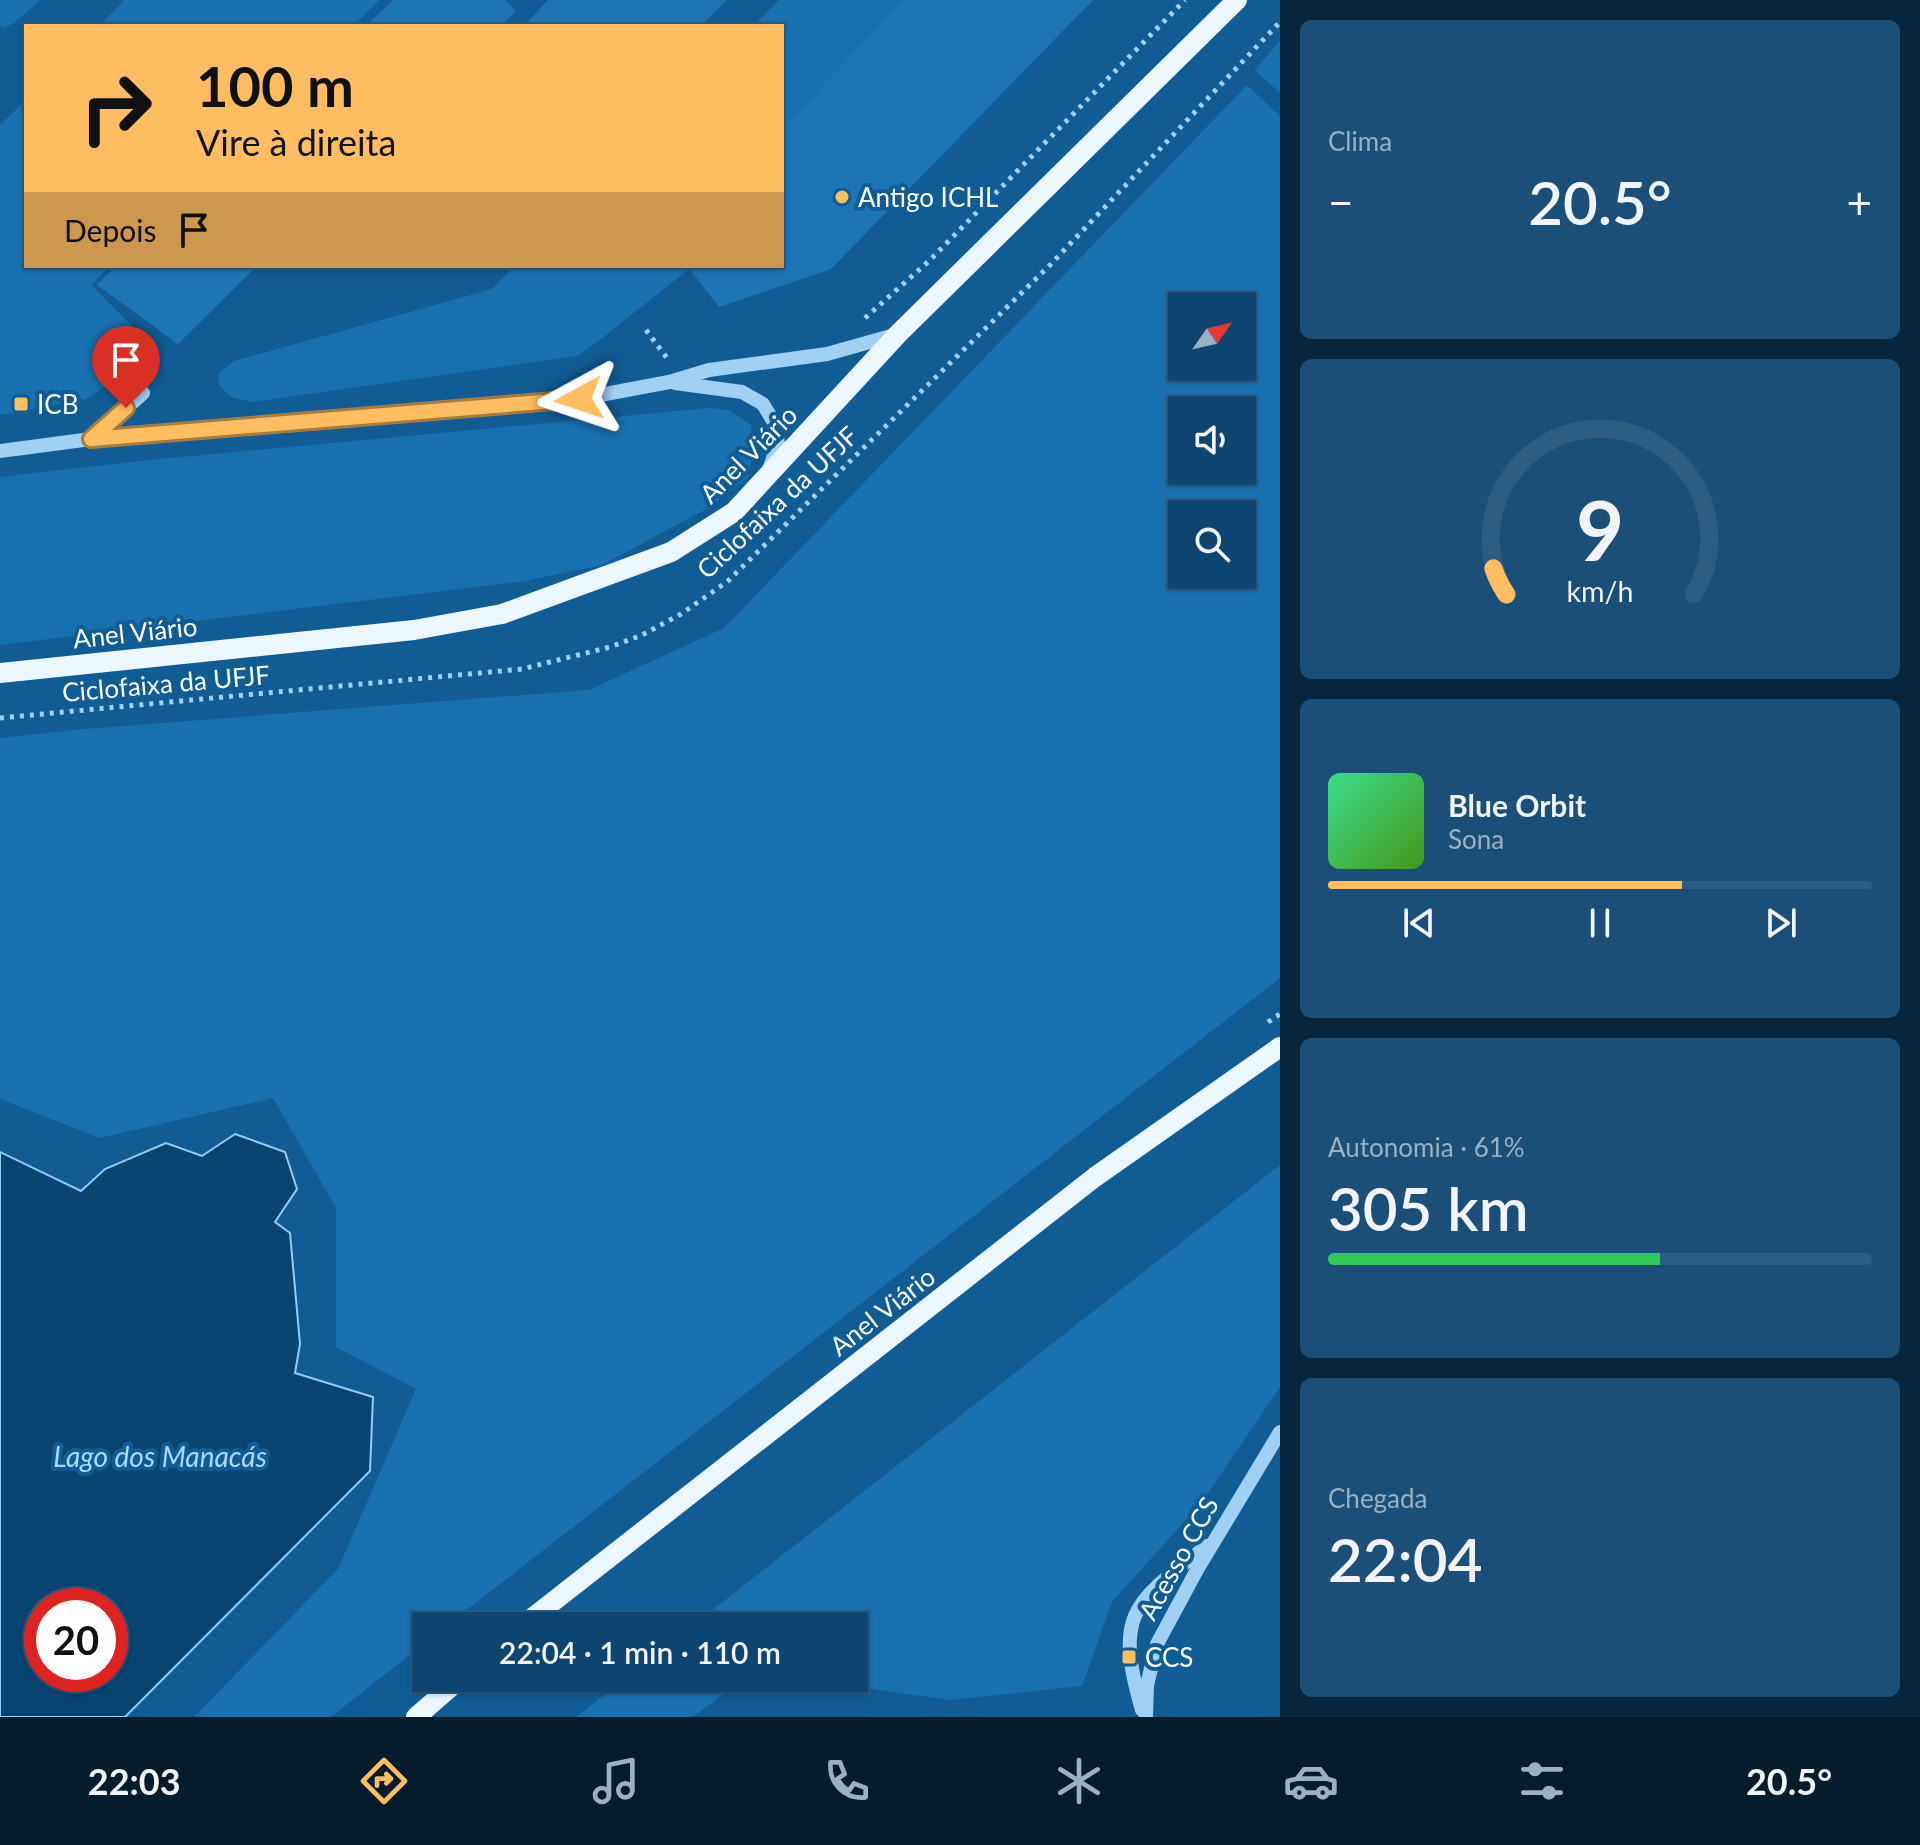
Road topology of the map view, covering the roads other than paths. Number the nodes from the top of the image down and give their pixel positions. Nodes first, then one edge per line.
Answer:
1 (1237, 0) edge
2 (898, 334) junction
3 (669, 382) junction
4 (143, 393) dead end
5 (91, 439) junction
6 (0, 451) edge
7 (766, 478) junction
8 (0, 673) edge
9 (1280, 1047) edge
10 (1280, 1432) edge
11 (1214, 1541) junction
12 (540, 1612) edge
13 (445, 1692) edge
14 (416, 1717) edge
15 (1145, 1717) edge

1 - 2 main road, Anel Viário
2 - 3 street
2 - 7 main road, Anel Viário
3 - 5 street
3 - 7 street
4 - 5 street
5 - 6 street
7 - 8 main road, Anel Viário
9 - 12 main road, Anel Viário
10 - 11 street, Acesso CCS
11 - 15 street, Acesso CCS
11 - 15 street
13 - 14 main road

